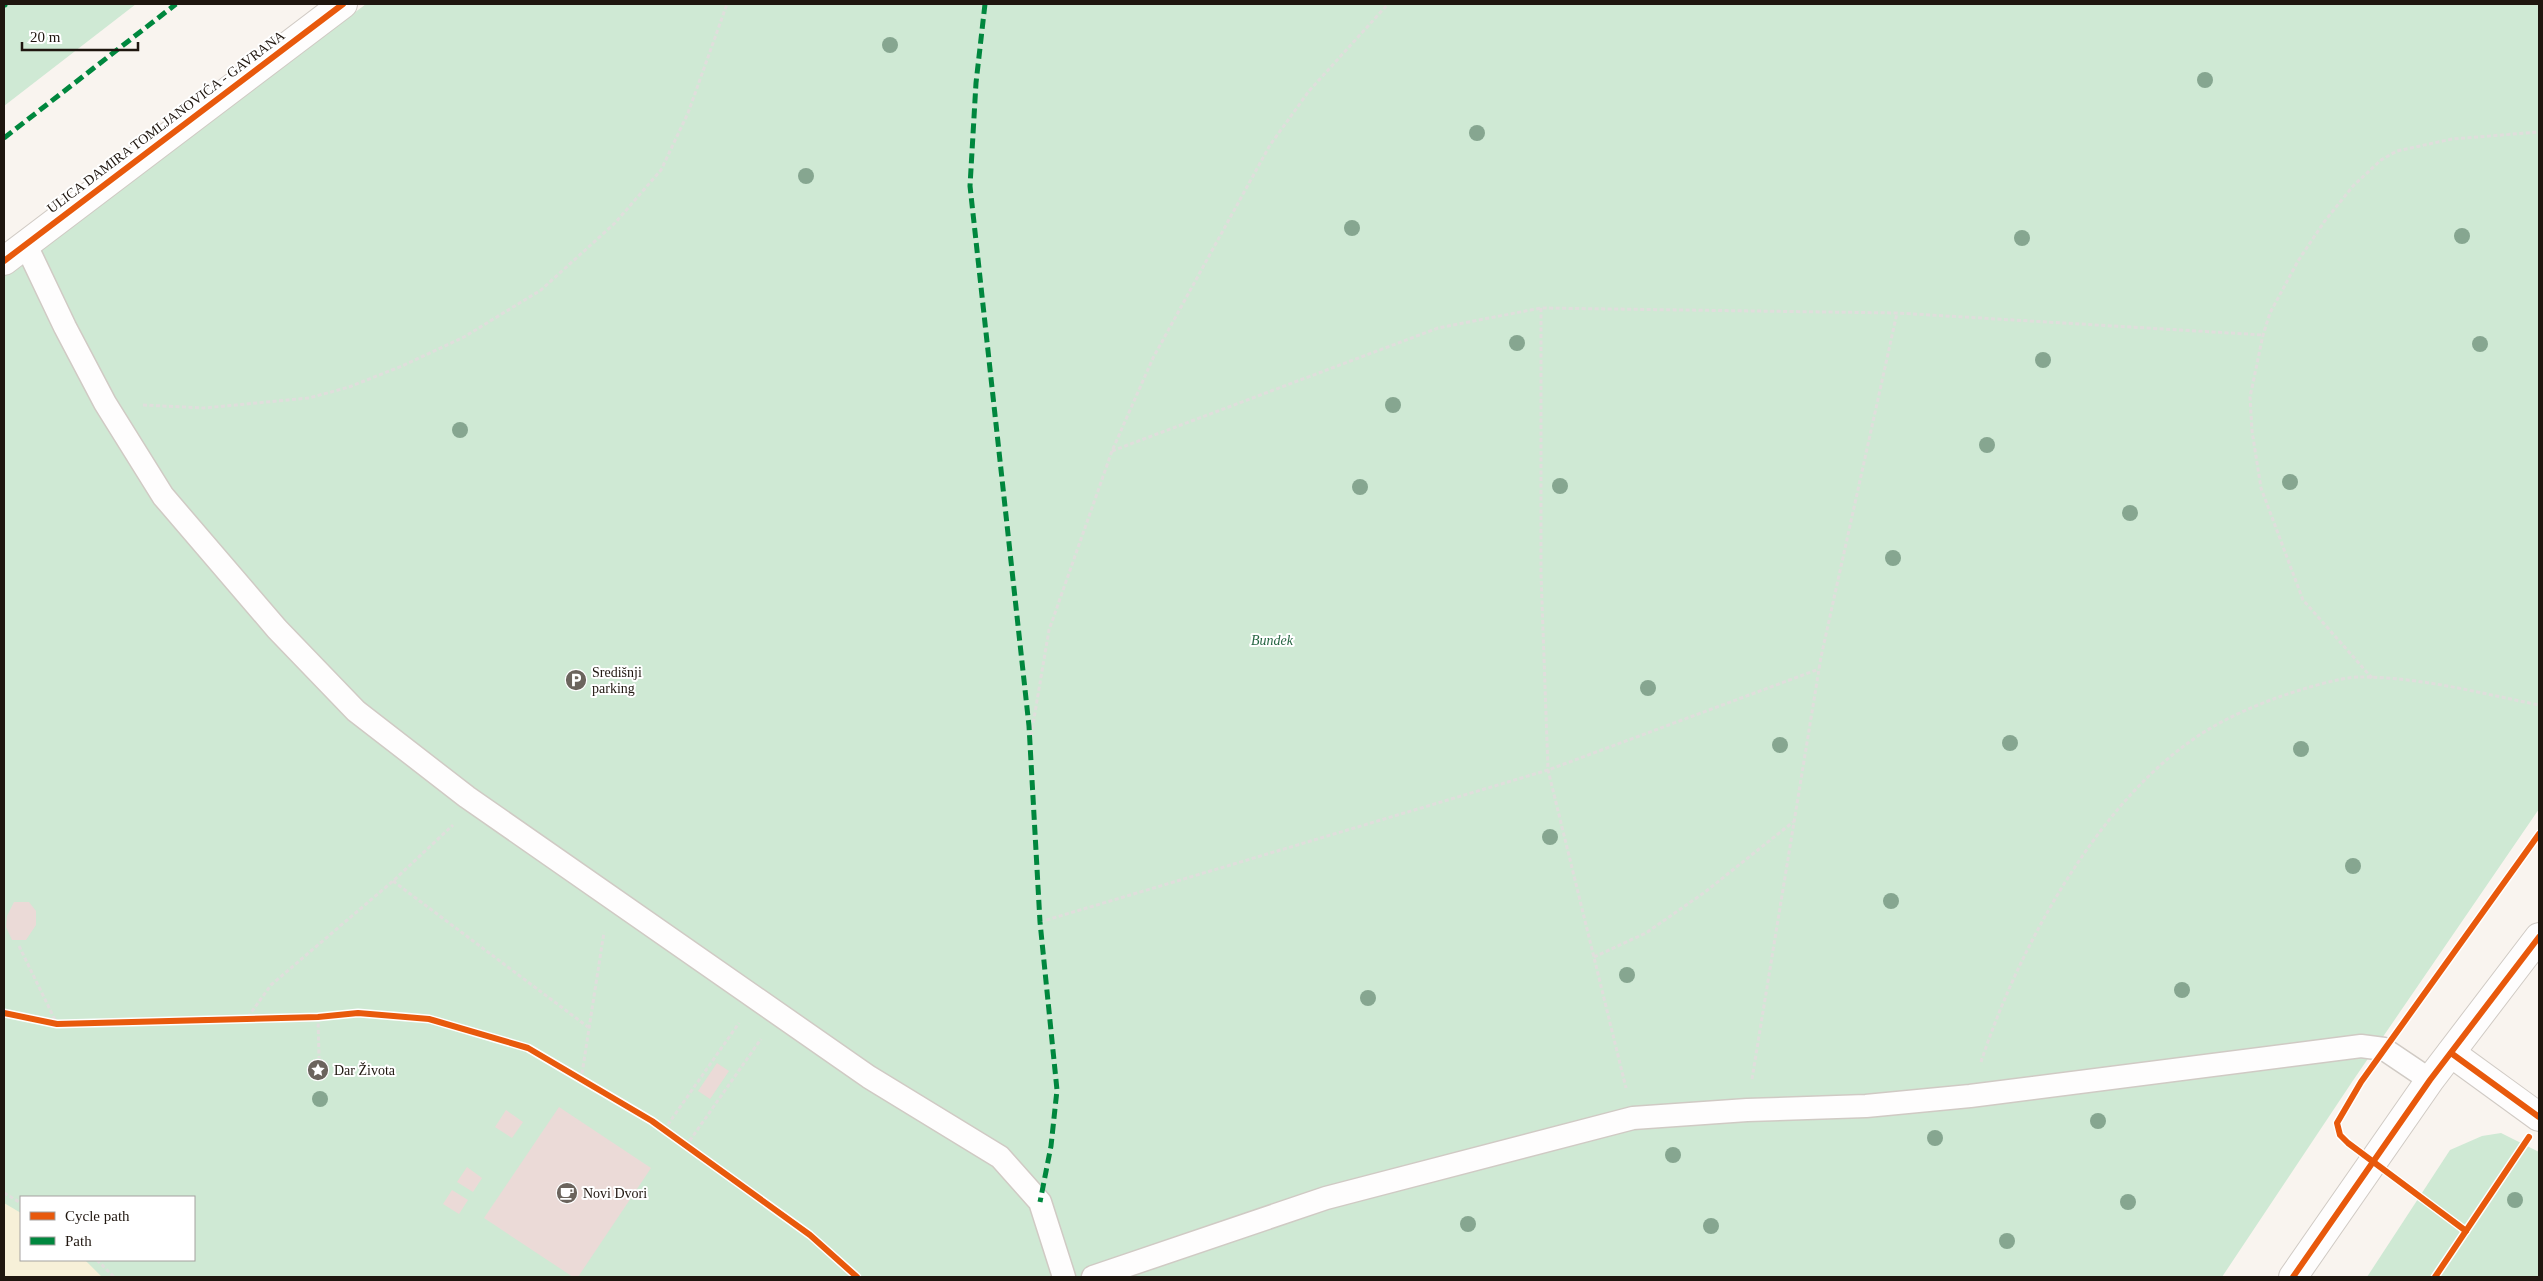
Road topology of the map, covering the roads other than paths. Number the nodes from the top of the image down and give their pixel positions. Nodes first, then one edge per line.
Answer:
1 (343, 4) edge
2 (25, 243) junction
3 (4, 261) edge
4 (2539, 937) edge
5 (2451, 1053) junction
6 (2430, 1080) junction
7 (2539, 1117) edge
8 (1064, 1277) edge
9 (1093, 1277) edge
10 (2293, 1277) edge

1 - 2 street, ULICA DAMIRA TOMLJANOVIĆA - GAVRANA
2 - 3 street, ULICA DAMIRA TOMLJANOVIĆA - GAVRANA
2 - 8 lane
4 - 5 street
5 - 6 street
5 - 7 street
6 - 9 lane
6 - 10 street

